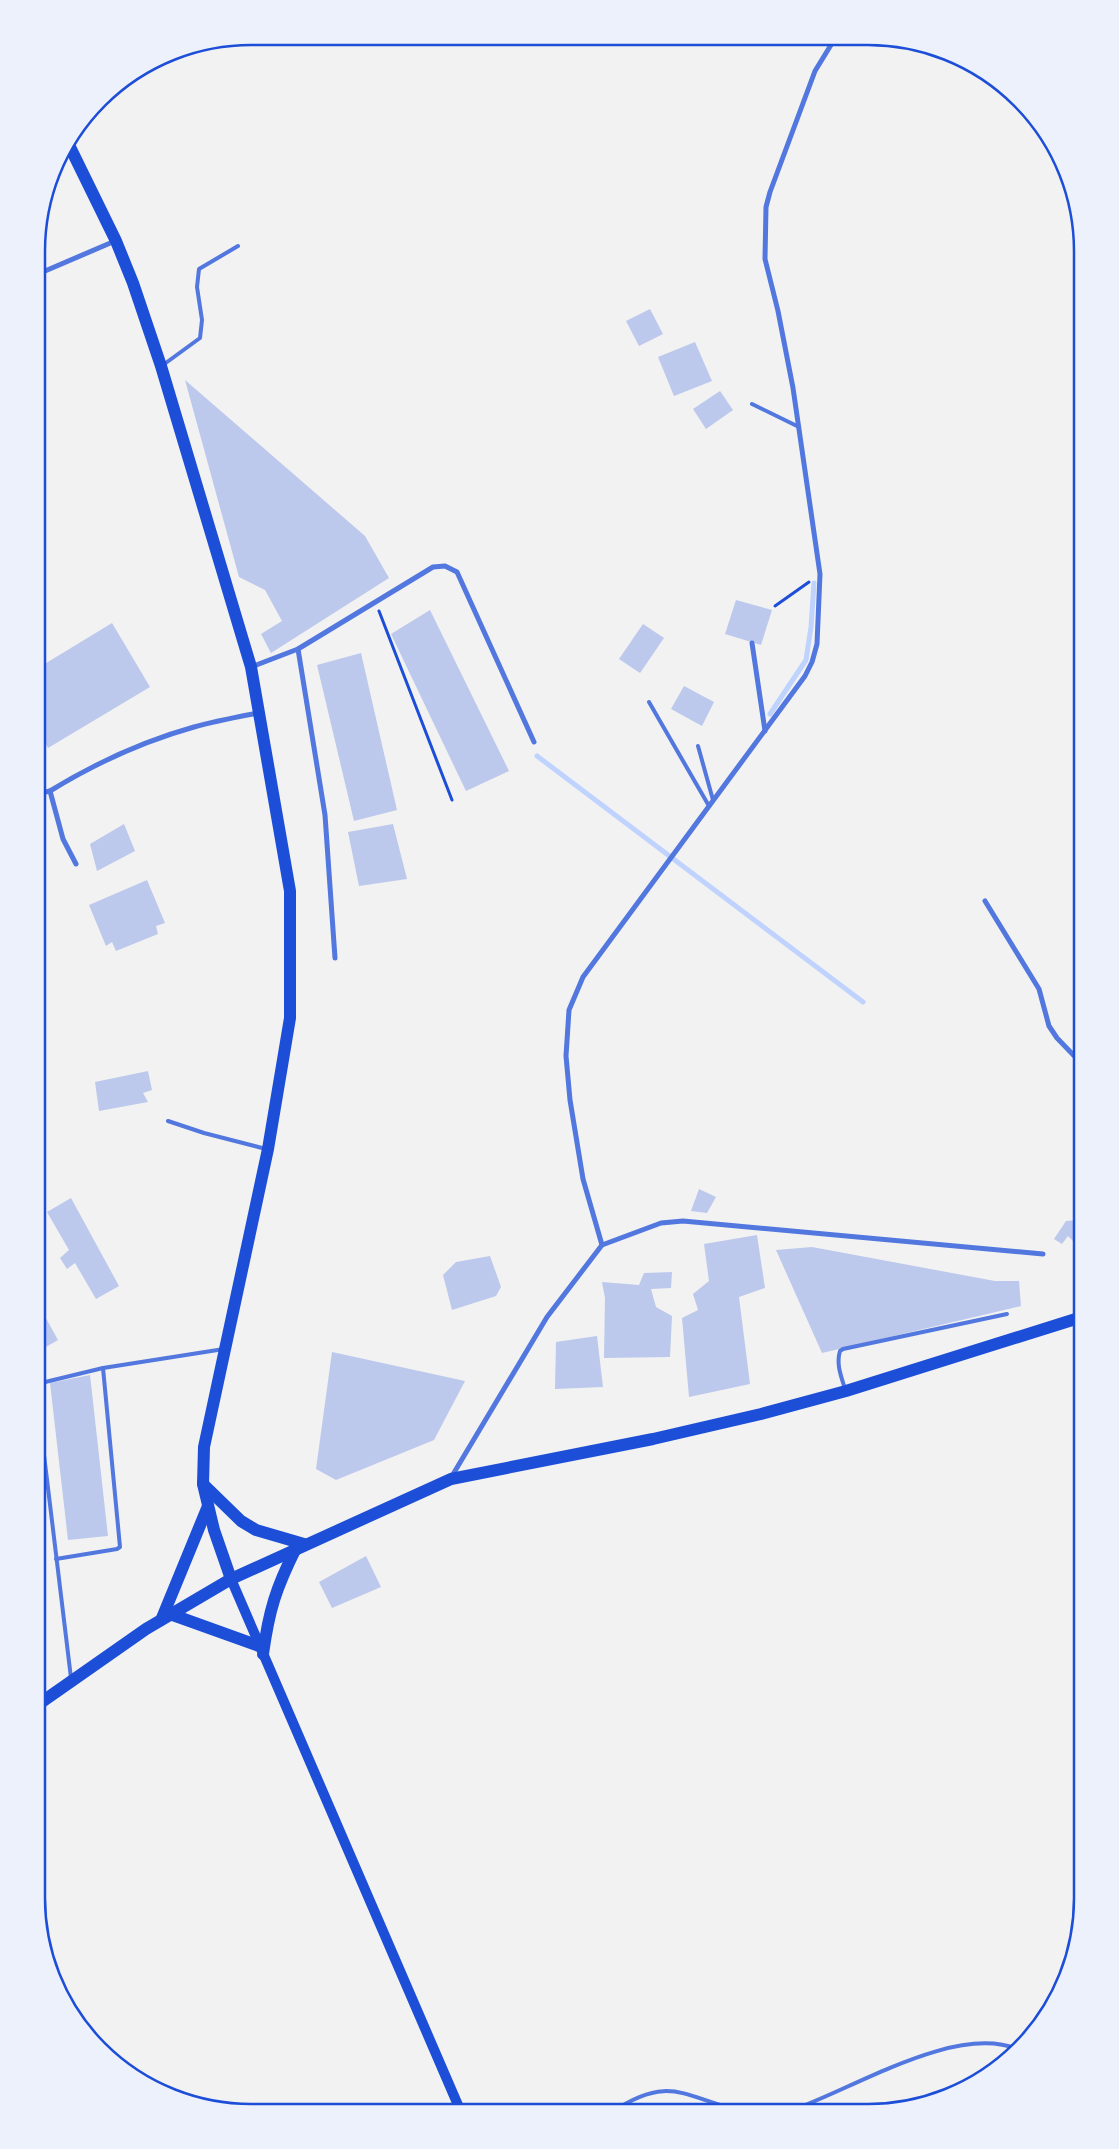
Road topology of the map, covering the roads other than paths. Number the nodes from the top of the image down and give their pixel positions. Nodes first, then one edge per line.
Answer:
1 (831, 45) edge
2 (72, 150) edge
3 (116, 241) junction
4 (238, 246) dead end
5 (45, 271) edge
6 (161, 366) junction
7 (752, 404) dead end
8 (797, 426) junction
9 (752, 642) dead end
10 (298, 649) junction
11 (252, 667) junction
12 (649, 702) dead end
13 (261, 712) junction
14 (765, 732) junction
15 (534, 742) dead end
16 (698, 746) dead end
17 (50, 791) junction
18 (45, 792) edge
19 (714, 800) junction
20 (709, 806) junction
21 (76, 864) dead end
22 (985, 901) dead end
23 (335, 958) dead end
24 (1074, 1057) edge
25 (168, 1121) dead end
26 (268, 1149) junction
27 (602, 1245) junction
28 (1043, 1254) dead end
29 (1007, 1314) dead end
30 (1074, 1320) edge
31 (225, 1349) junction
32 (103, 1368) junction
33 (45, 1382) edge
34 (846, 1391) junction
35 (45, 1465) edge
36 (451, 1479) junction
37 (203, 1484) junction
38 (208, 1506) junction
39 (300, 1546) junction
40 (56, 1559) junction
41 (231, 1579) junction
42 (166, 1616) junction
43 (261, 1650) junction
44 (72, 1680) junction
45 (45, 1700) edge
46 (1010, 2048) edge
47 (458, 2104) edge
48 (625, 2104) edge
49 (715, 2104) edge
50 (805, 2104) edge

1 - 8 street
2 - 3 main road
3 - 5 street
3 - 6 main road
4 - 6 lane
6 - 11 main road
7 - 8 lane
8 - 14 street
9 - 14 street
10 - 11 street
10 - 15 street
10 - 23 street
11 - 13 main road
12 - 20 lane
13 - 17 street
13 - 26 main road
14 - 19 street
16 - 19 lane
17 - 18 street
17 - 21 street
19 - 20 street
20 - 27 street
22 - 24 street
25 - 26 lane
26 - 31 main road
27 - 28 street
27 - 36 street
29 - 34 lane
30 - 34 main road
31 - 32 lane
31 - 37 main road
32 - 33 lane
32 - 40 lane
34 - 36 main road
35 - 40 lane
36 - 39 main road
37 - 38 main road
37 - 39 main road
38 - 41 main road
38 - 42 main road
39 - 41 main road
39 - 43 main road
40 - 44 lane
41 - 42 main road
41 - 43 main road
42 - 43 main road
42 - 44 main road
43 - 47 main road
44 - 45 main road
46 - 50 lane
48 - 49 lane

